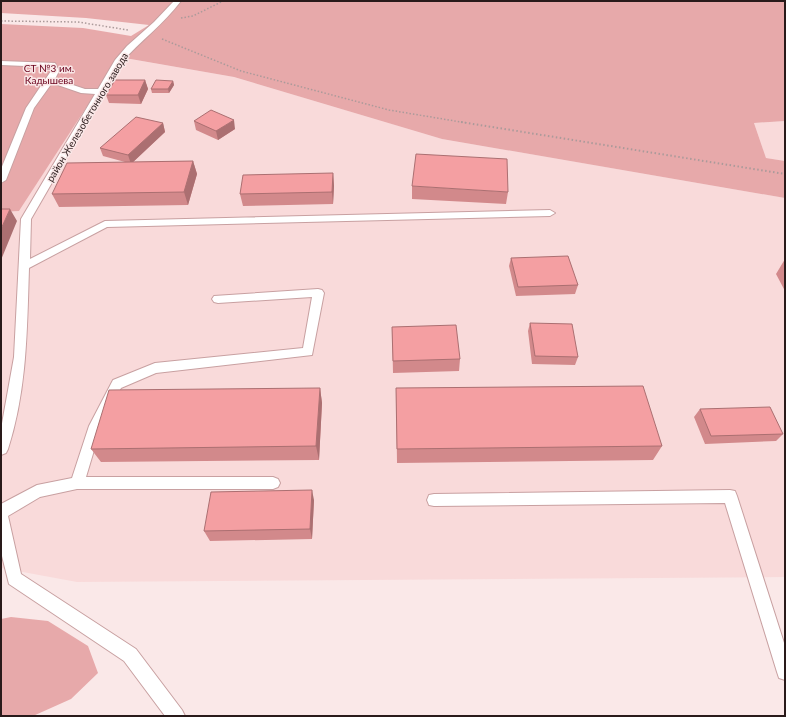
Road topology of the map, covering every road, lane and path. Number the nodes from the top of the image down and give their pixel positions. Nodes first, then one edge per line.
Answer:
1 (178, 1) edge
2 (222, 1) edge
3 (1, 21) edge
4 (157, 24) junction
5 (146, 33) junction
6 (1, 63) edge
7 (50, 80) junction
8 (101, 92) junction
9 (785, 174) edge
10 (1, 180) edge
11 (550, 213) dead end
12 (23, 267) junction
13 (218, 299) dead end
14 (1, 449) edge
15 (77, 483) junction
16 (273, 483) dead end
17 (434, 500) dead end
18 (1, 512) edge
19 (1, 517) edge
20 (785, 672) edge
21 (176, 716) edge

1 - 4 lane, район Железобетонного завода
2 - 4 path
3 - 5 path
4 - 5 lane, район Железобетонного завода
5 - 8 lane, район Железобетонного завода
5 - 9 path
6 - 7 lane
7 - 8 lane
7 - 10 lane
8 - 12 lane, район Железобетонного завода
11 - 12 lane
12 - 14 lane
13 - 15 lane
15 - 16 lane
15 - 18 lane
17 - 20 lane
19 - 21 lane

